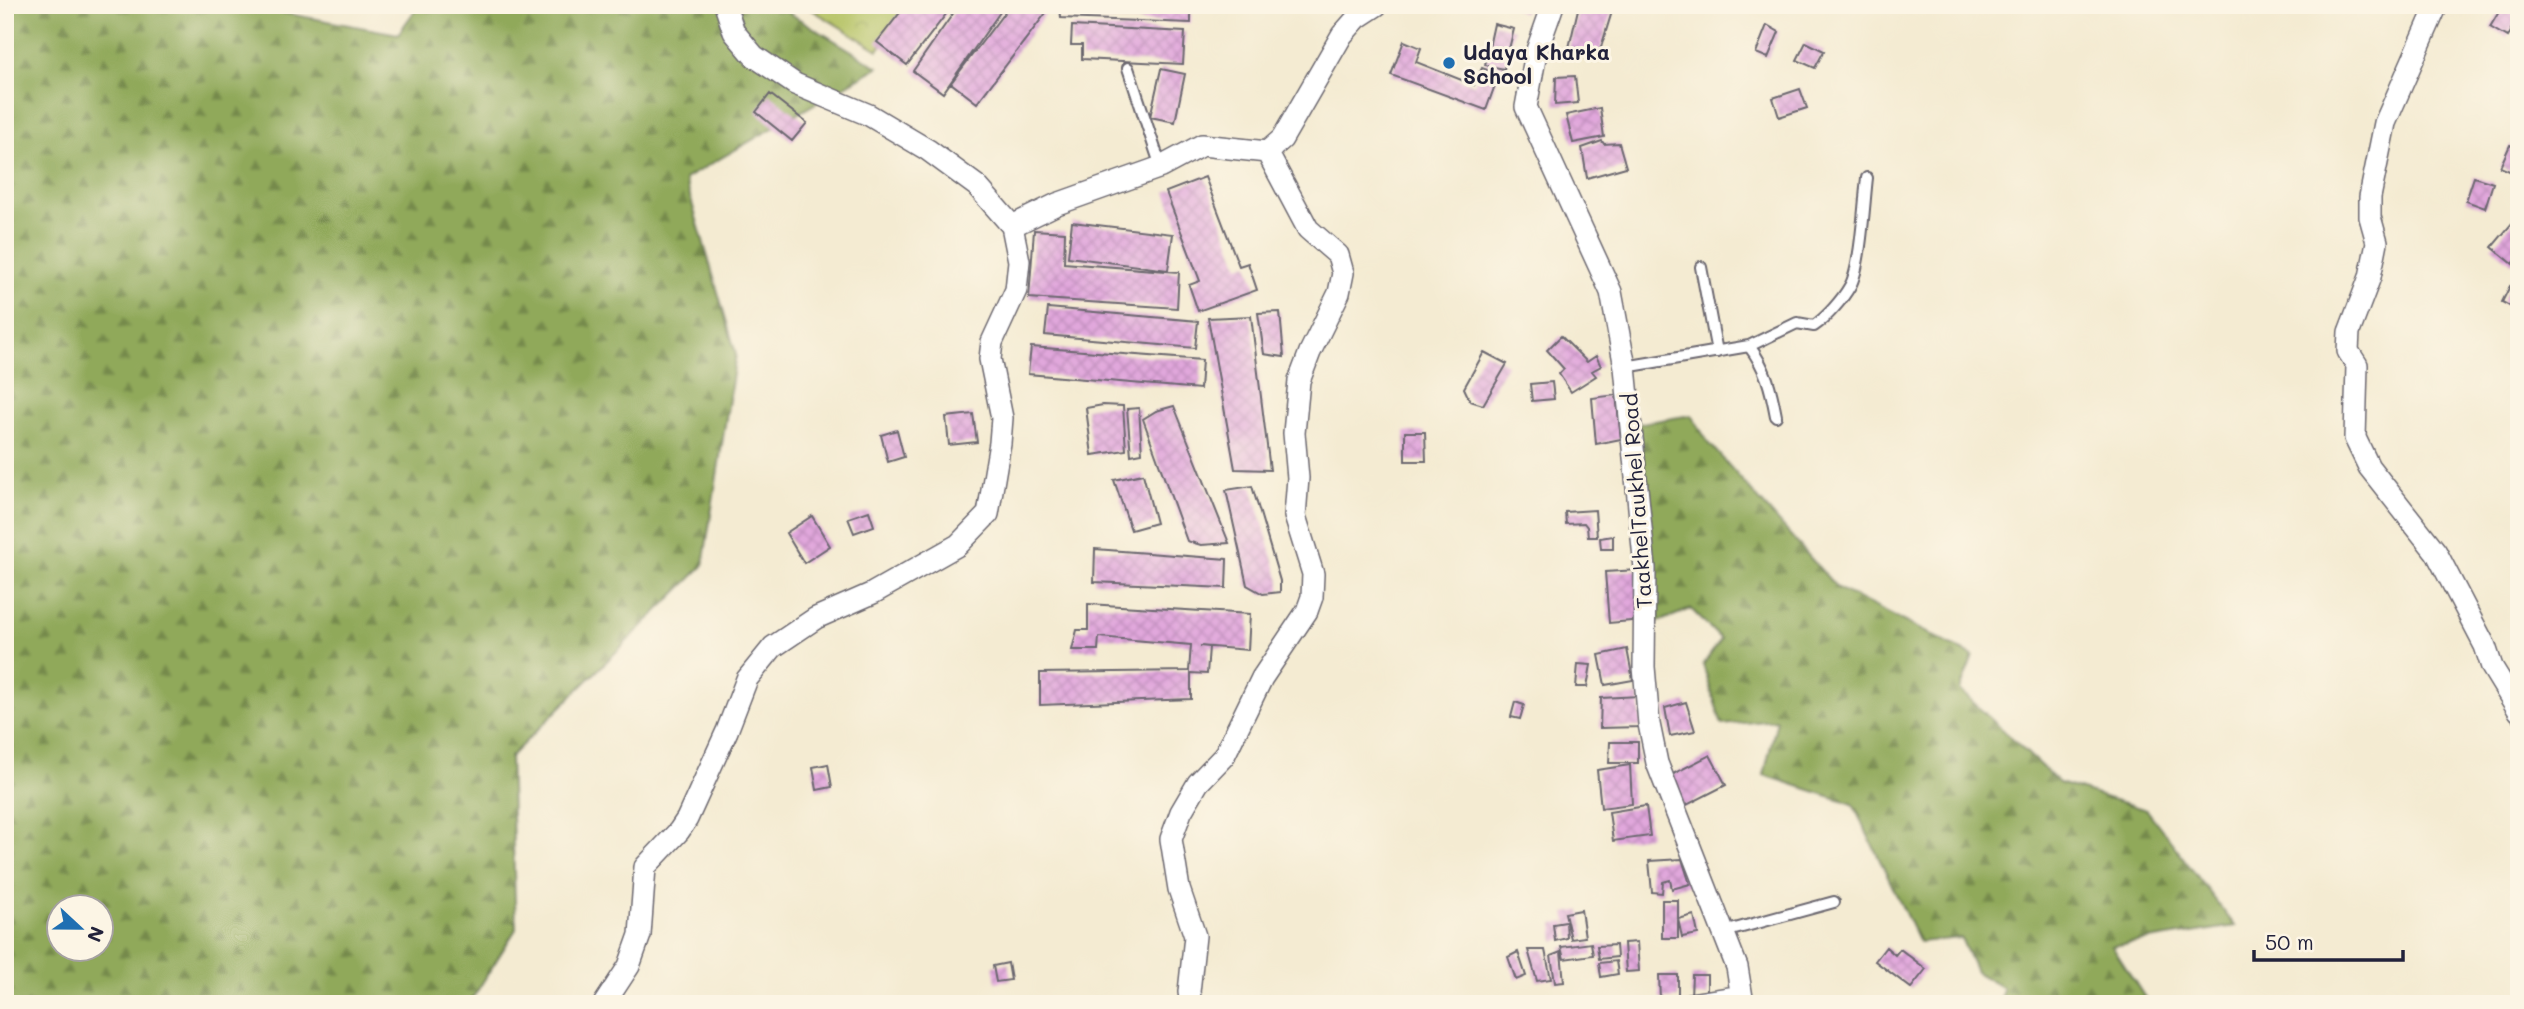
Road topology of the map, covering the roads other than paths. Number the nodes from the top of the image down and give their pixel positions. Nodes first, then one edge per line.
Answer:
1 (725, 5) edge
2 (1377, 5) edge
3 (1553, 5) edge
4 (2437, 5) edge
5 (1128, 68) dead end
6 (1267, 152) junction
7 (1161, 167) junction
8 (1867, 178) dead end
9 (1012, 226) junction
10 (1701, 267) dead end
11 (1749, 346) junction
12 (1717, 352) junction
13 (1625, 367) junction
14 (1776, 416) dead end
15 (2519, 711) edge
16 (1834, 902) dead end
17 (1724, 932) junction
18 (1742, 1000) edge
19 (604, 1004) edge
20 (1191, 1004) edge
21 (1690, 1004) edge

1 - 9 street
2 - 6 street
3 - 13 street, TaakhelTaukhel Road
4 - 15 street
5 - 7 lane
6 - 7 street
6 - 20 street
7 - 9 street
8 - 11 lane
9 - 19 street
10 - 12 lane
11 - 12 lane
11 - 14 lane
12 - 13 lane
13 - 17 street, TaakhelTaukhel Road
16 - 17 lane
17 - 18 street, TaakhelTaukhel Road
18 - 21 street

